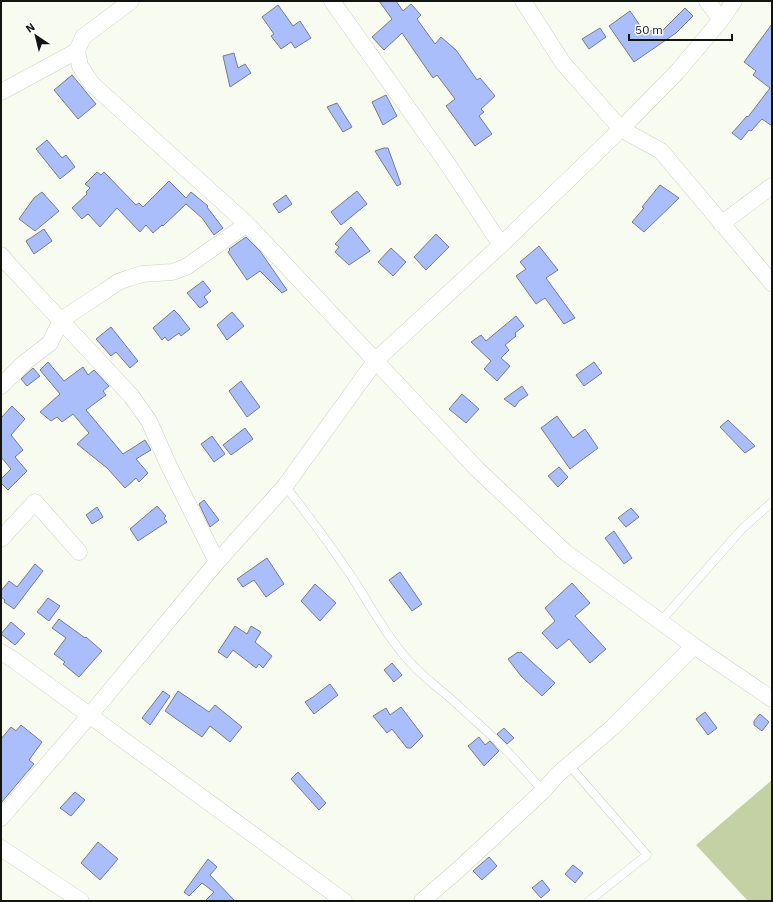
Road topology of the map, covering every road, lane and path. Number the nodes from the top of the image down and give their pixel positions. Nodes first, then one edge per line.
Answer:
1 (131, 1) edge
2 (332, 1) edge
3 (523, 1) edge
4 (707, 1) edge
5 (734, 1) edge
6 (721, 20) junction
7 (77, 51) junction
8 (1, 92) edge
9 (621, 129) junction
10 (772, 186) edge
11 (247, 224) junction
12 (721, 224) junction
13 (500, 245) junction
14 (4, 265) edge
15 (772, 283) edge
16 (61, 320) junction
17 (376, 360) junction
18 (1, 386) edge
19 (285, 486) junction
20 (772, 502) edge
21 (1, 539) edge
22 (79, 552) dead end
23 (217, 562) junction
24 (661, 621) junction
25 (694, 646) junction
26 (1, 652) edge
27 (771, 696) edge
28 (90, 715) junction
29 (570, 765) junction
30 (543, 791) junction
31 (1, 818) edge
32 (1, 848) edge
33 (81, 901) edge
34 (344, 901) edge
35 (422, 901) edge
36 (589, 901) edge

1 - 7 street
2 - 13 street
3 - 9 street
4 - 6 street
5 - 6 street
6 - 9 street
7 - 8 street
7 - 11 street
9 - 12 street
9 - 13 street
10 - 12 street
11 - 16 street
11 - 17 street
12 - 15 street
13 - 17 street
14 - 16 street
16 - 18 street
16 - 23 street
17 - 19 street
17 - 24 street
19 - 23 street
19 - 30 lane
20 - 24 lane
21 - 22 street
23 - 28 street
24 - 25 street
25 - 27 street
25 - 29 street
26 - 28 street
28 - 31 street
28 - 34 street
29 - 30 street
29 - 36 lane
30 - 35 street
32 - 33 street

